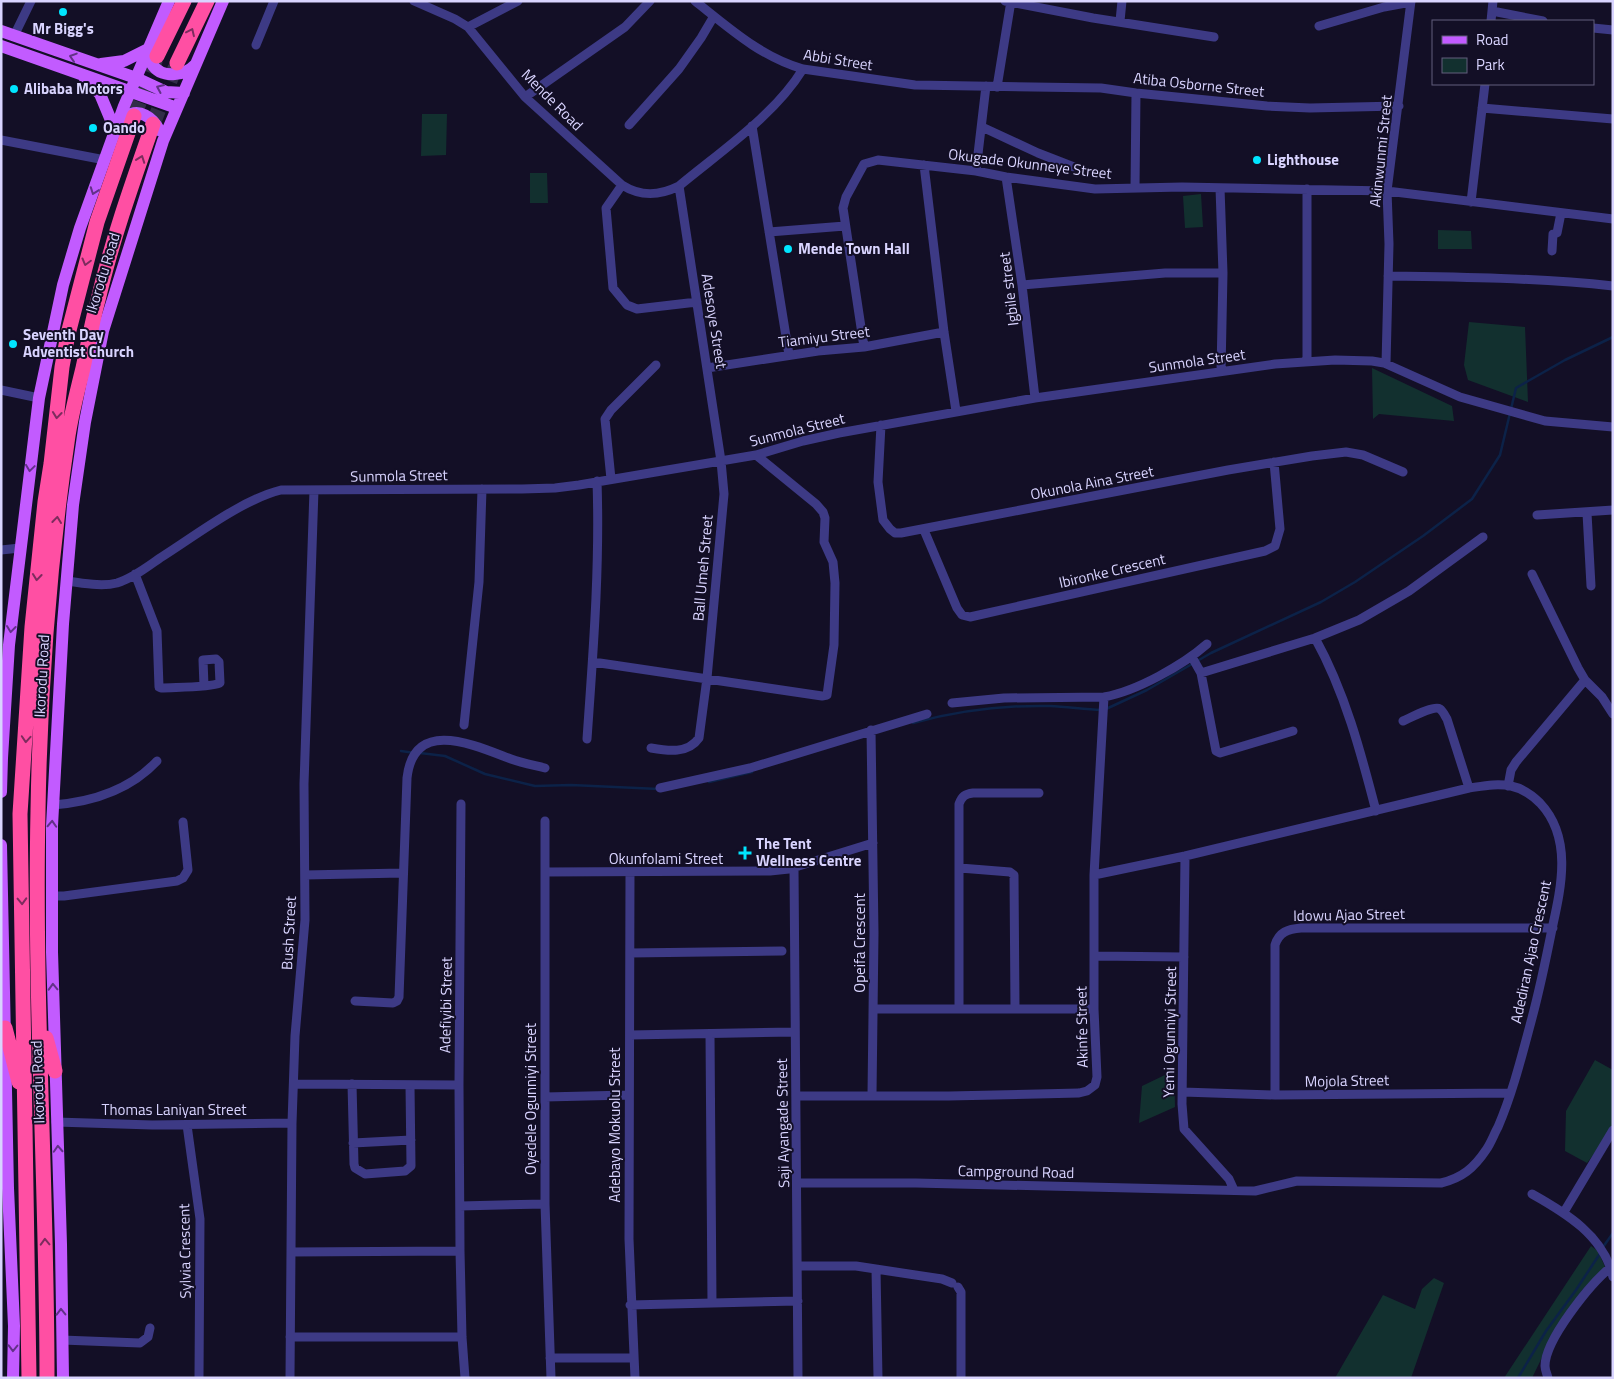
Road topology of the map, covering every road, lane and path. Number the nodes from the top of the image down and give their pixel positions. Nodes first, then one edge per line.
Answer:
1 (31, 1) edge
2 (169, 1) edge
3 (184, 1) edge
4 (207, 1) edge
5 (223, 1) edge
6 (274, 1) edge
7 (414, 1) edge
8 (518, 1) edge
9 (650, 1) edge
10 (695, 1) edge
11 (1122, 1) edge
12 (1493, 1) edge
13 (1009, 2) edge
14 (1411, 2) edge
15 (1492, 11) junction
16 (714, 16) junction
17 (1491, 20) edge
18 (1538, 20) edge
19 (1120, 21) junction
20 (1319, 26) dead end
21 (468, 27) junction
22 (1594, 28) edge
23 (1613, 30) edge
24 (1, 31) edge
25 (14, 36) junction
26 (1214, 37) dead end
27 (256, 45) dead end
28 (1, 46) edge
29 (154, 52) junction
30 (177, 63) tunnel mouth
31 (97, 64) junction
32 (195, 64) junction
33 (803, 69) junction
34 (82, 76) junction
35 (136, 78) junction
36 (1485, 85) edge
37 (986, 86) junction
38 (997, 86) junction
39 (131, 92) junction
40 (1136, 93) junction
41 (184, 94) junction
42 (525, 97) junction
43 (1399, 106) junction
44 (177, 108) junction
45 (1482, 108) junction
46 (134, 116) tunnel mouth
47 (1613, 120) edge
48 (153, 124) tunnel mouth
49 (629, 125) dead end
50 (752, 126) junction
51 (982, 127) junction
52 (115, 130) junction
53 (1, 140) edge
54 (164, 141) junction
55 (106, 160) junction
56 (924, 165) junction
57 (1074, 167) dead end
58 (976, 171) junction
59 (1006, 178) junction
60 (622, 185) junction
61 (679, 186) junction
62 (1135, 188) junction
63 (1220, 188) junction
64 (1307, 189) junction
65 (1387, 191) junction
66 (1471, 202) junction
67 (1561, 213) junction
68 (1613, 219) edge
69 (845, 226) junction
70 (769, 232) junction
71 (1552, 251) dead end
72 (1223, 273) junction
73 (1388, 276) junction
74 (1022, 284) junction
75 (1613, 286) edge
76 (697, 302) junction
77 (944, 332) junction
78 (864, 347) junction
79 (789, 355) junction
80 (1307, 362) junction
81 (1386, 364) junction
82 (656, 365) dead end
83 (707, 368) junction
84 (1221, 371) junction
85 (1, 390) edge
86 (39, 398) junction
87 (1035, 398) junction
88 (956, 411) junction
89 (881, 425) junction
90 (1613, 427) edge
91 (756, 455) junction
92 (721, 461) junction
93 (1274, 462) junction
94 (1403, 472) dead end
95 (611, 479) junction
96 (597, 481) junction
97 (482, 488) junction
98 (314, 490) junction
99 (1613, 510) edge
100 (1587, 513) junction
101 (1537, 515) dead end
102 (924, 530) junction
103 (1483, 537) dead end
104 (20, 548) junction
105 (1, 550) edge
106 (135, 574) junction
107 (1532, 574) dead end
108 (67, 581) junction
109 (1591, 586) dead end
110 (1315, 638) junction
111 (1207, 644) dead end
112 (593, 662) junction
113 (1195, 664) junction
114 (707, 678) junction
115 (1585, 680) junction
116 (204, 686) dead end
117 (952, 703) dead end
118 (1104, 704) junction
119 (927, 714) dead end
120 (1613, 714) edge
121 (1403, 721) dead end
122 (464, 725) dead end
123 (1293, 731) dead end
124 (871, 733) junction
125 (587, 739) dead end
126 (651, 748) dead end
127 (1, 761) edge
128 (158, 762) dead end
129 (545, 768) dead end
130 (1508, 786) junction
131 (660, 788) dead end
132 (1469, 788) junction
133 (1, 792) edge
134 (1039, 793) dead end
135 (461, 804) dead end
136 (53, 806) junction
137 (1376, 811) junction
138 (545, 821) dead end
139 (183, 822) dead end
140 (873, 843) junction
141 (1, 845) edge
142 (1185, 856) junction
143 (794, 868) junction
144 (960, 868) junction
145 (545, 872) junction
146 (630, 872) junction
147 (402, 873) junction
148 (305, 875) junction
149 (1094, 875) junction
150 (51, 896) junction
151 (1553, 928) junction
152 (782, 951) dead end
153 (630, 953) junction
154 (1095, 956) junction
155 (1184, 957) junction
156 (355, 1002) dead end
157 (958, 1008) junction
158 (1015, 1009) junction
159 (1094, 1009) junction
160 (874, 1010) junction
161 (40, 1015) junction
162 (5, 1028) junction
163 (795, 1032) junction
164 (710, 1034) junction
165 (630, 1035) junction
166 (55, 1070) junction
167 (294, 1084) junction
168 (352, 1084) junction
169 (410, 1085) junction
170 (458, 1085) junction
171 (4, 1086) edge
172 (1183, 1092) junction
173 (1510, 1093) junction
174 (629, 1095) junction
175 (872, 1095) junction
176 (1275, 1095) junction
177 (796, 1096) junction
178 (545, 1097) junction
179 (25, 1106) junction
180 (56, 1122) junction
181 (292, 1123) junction
182 (187, 1125) junction
183 (1613, 1130) edge
184 (411, 1140) junction
185 (354, 1143) junction
186 (797, 1183) junction
187 (5, 1188) edge
188 (1234, 1190) junction
189 (1532, 1194) dead end
190 (544, 1204) junction
191 (460, 1206) junction
192 (1564, 1212) junction
193 (460, 1251) junction
194 (291, 1252) junction
195 (798, 1266) junction
196 (876, 1269) junction
197 (1611, 1270) edge
198 (798, 1300) junction
199 (712, 1303) junction
200 (630, 1305) junction
201 (150, 1328) dead end
202 (290, 1337) junction
203 (462, 1337) junction
204 (62, 1340) junction
205 (550, 1358) junction
206 (633, 1358) junction
207 (13, 1378) edge
208 (29, 1378) edge
209 (47, 1378) edge
210 (63, 1378) edge
211 (199, 1378) edge
212 (290, 1378) edge
213 (465, 1378) edge
214 (551, 1378) edge
215 (634, 1378) edge
216 (798, 1378) edge
217 (878, 1378) edge
218 (961, 1378) edge
219 (1548, 1378) edge

1 - 25 street
2 - 29 main road
3 - 29 highway
30 -> 4 highway
5 - 32 main road, Ikorodu Road
6 - 27 street
7 - 21 street, Mende Road
8 - 21 street
9 - 42 street
10 - 16 street, Abbi Street
11 - 19 street
12 - 15 street
13 - 19 street
13 - 38 street
14 - 20 street
14 - 43 street, Akinwunmi Street
15 - 17 street
15 - 18 street
16 - 33 street, Abbi Street
16 - 49 street
19 - 26 street
21 - 42 street, Mende Road
22 - 23 street
24 - 25 main road
31 -> 25 main road
28 - 34 main road
29 - 31 main road
29 - 32 main road
29 - 35 main road
31 - 35 main road
32 - 41 main road, Ikorodu Road
33 - 37 street, Abbi Street
33 - 50 street
34 - 39 main road
34 - 52 main road
35 - 39 main road
41 -> 35 main road
36 - 45 street
37 - 38 street, Abbi Street
37 - 51 street
38 - 40 street, Atiba Osborne Street
39 - 44 main road
39 - 52 main road
40 - 43 street, Atiba Osborne Street
40 - 62 street
41 - 44 main road, Ikorodu Road
42 - 60 street, Mende Road
43 - 65 street, Akinwunmi Street
44 - 54 main road, Ikorodu Road
45 - 47 street
45 - 66 street
46 -> 179 highway, Ikorodu Road
161 -> 48 highway, Ikorodu Road
50 - 61 street
50 - 70 street
51 - 57 street
51 - 58 street
52 - 54 main road
52 - 55 main road
53 - 55 street
54 - 108 main road, Ikorodu Road
55 -> 86 main road
56 - 58 street, Okugade Okunneye Street
56 - 69 street, Okugade Okunneye Street
56 - 77 street
58 - 59 street, Okugade Okunneye Street
59 - 62 street, Okugade Okunneye Street
59 - 74 street, Igbile street
60 - 61 street, Mende Road
60 - 76 street
61 - 76 street, Adesoye Street
62 - 63 street, Okugade Okunneye Street
63 - 64 street, Okugade Okunneye Street
63 - 72 street
64 - 65 street, Okugade Okunneye Street
64 - 80 street
65 - 66 street, Okugade Okunneye Street
65 - 73 street, Akinwunmi Street
66 - 67 street, Okugade Okunneye Street
67 - 68 street, Okugade Okunneye Street
67 - 71 street
69 - 70 street
69 - 78 street, Okugade Okunneye Street
70 - 79 street
72 - 74 street
72 - 84 street
73 - 75 street
73 - 81 street, Akinwunmi Street
74 - 87 street, Igbile street
76 - 83 street, Adesoye Street
77 - 78 street, Tiamiyu Street
77 - 88 street
78 - 79 street, Tiamiyu Street
79 - 83 street, Tiamiyu Street
80 - 81 street, Sunmola Street
80 - 84 street, Sunmola Street
81 - 90 street, Sunmola Street
82 - 95 street
83 - 92 street, Adesoye Street
84 - 87 street, Sunmola Street
85 - 86 street
86 -> 104 main road
87 - 88 street, Sunmola Street
88 - 89 street, Sunmola Street
89 - 91 street, Sunmola Street
89 - 102 street, Okunola Aina Street
91 - 92 street, Sunmola Street
91 - 114 street
92 - 95 street, Sunmola Street
92 - 114 street, Ball Umeh Street
93 - 94 street, Okunola Aina Street
93 - 102 street, Okunola Aina Street
93 - 102 street, Ibironke Crescent
95 - 96 street, Sunmola Street
96 - 97 street, Sunmola Street
96 - 112 street
97 - 98 street, Sunmola Street
97 - 122 street
98 - 106 street, Sunmola Street
98 - 148 street, Bush Street
99 - 100 street
100 - 101 street
100 - 109 street
103 - 110 street
104 - 105 street
104 -> 127 main road
106 - 108 street, Sunmola Street
106 - 116 street
107 - 115 street
108 - 136 main road, Ikorodu Road
110 - 113 street
110 - 137 street
111 - 113 street
112 - 114 street
112 - 125 street
113 - 118 street
113 - 123 street
114 - 126 street, Ball Umeh Street
115 - 120 street
115 - 130 street
117 - 118 street
118 - 149 street, Akinfe Street
119 - 124 street
121 - 132 street
124 - 131 street
124 - 140 street, Opeifa Crescent
127 - 133 main road
128 - 136 street
129 - 147 street
130 - 132 street, Adediran Ajao Crescent
130 - 151 street, Adediran Ajao Crescent
132 - 137 street, Adediran Ajao Crescent
134 - 144 street
135 - 170 street, Adefiyibi Street
150 -> 136 main road, Ikorodu Road
137 - 142 street, Adediran Ajao Crescent
138 - 145 street, Oyedele Ogunniyi Street
139 - 150 street
140 - 143 street, Okunfolami Street
140 - 160 street, Opeifa Crescent
141 - 162 main road, Ikorodu Road
142 - 149 street, Adediran Ajao Crescent
142 - 155 street, Yemi Ogunniyi Street
143 - 146 street, Okunfolami Street
143 - 163 street, Saji Ayangade Street
144 - 157 street
144 - 158 street
145 - 146 street, Okunfolami Street
145 - 178 street, Oyedele Ogunniyi Street
146 - 153 street, Adebayo Mokuolu Street
147 - 148 street
147 - 156 street
148 - 167 street, Bush Street
149 - 154 street, Akinfe Street
166 -> 150 main road, Ikorodu Road
151 - 173 street, Adediran Ajao Crescent
151 - 176 street, Idowu Ajao Street
152 - 153 street
153 - 165 street, Adebayo Mokuolu Street
154 - 155 street
154 - 159 street, Akinfe Street
155 - 172 street, Yemi Ogunniyi Street
157 - 158 street
157 - 160 street
158 - 159 street
159 - 175 street, Akinfe Street
160 - 175 street, Opeifa Crescent
161 - 166 highway
209 -> 161 highway, Ikorodu Road
162 - 171 main road, Ikorodu Road
162 - 179 highway
163 - 164 street
163 - 177 street, Saji Ayangade Street
164 - 165 street
164 - 199 street
165 - 174 street, Adebayo Mokuolu Street
166 - 180 main road, Ikorodu Road
167 - 168 street
167 - 181 street, Bush Street
168 - 169 street
168 - 185 street
169 - 170 street
169 - 184 street
170 - 191 street, Adefiyibi Street
171 - 187 main road, Ikorodu Road
172 - 176 street, Mojola Street
172 - 188 street, Yemi Ogunniyi Street
173 - 176 street, Mojola Street
173 - 188 street, Adediran Ajao Crescent
174 - 178 street
174 - 200 street, Adebayo Mokuolu Street
175 - 177 street, Akinfe Street
177 - 186 street, Saji Ayangade Street
178 - 190 street, Oyedele Ogunniyi Street
179 - 208 highway, Ikorodu Road
180 - 182 street, Thomas Laniyan Street
204 -> 180 main road, Ikorodu Road
181 - 182 street, Thomas Laniyan Street
181 - 194 street, Bush Street
182 - 211 street, Sylvia Crescent
183 - 192 street
184 - 185 street
184 - 185 street
186 - 188 street, Campground Road
186 - 195 street, Saji Ayangade Street
187 -> 207 main road, Ikorodu Road
189 - 192 street
190 - 191 street
190 - 205 street, Oyedele Ogunniyi Street
191 - 193 street, Adefiyibi Street
192 - 197 street
193 - 194 street
193 - 203 street, Adefiyibi Street
194 - 202 street, Bush Street
195 - 196 street
195 - 198 street, Saji Ayangade Street
196 - 217 street
196 - 218 street
197 - 219 street
198 - 199 street
198 - 216 street, Saji Ayangade Street
199 - 200 street
200 - 206 street, Adebayo Mokuolu Street
201 - 204 street
202 - 203 street
202 - 212 street, Bush Street
203 - 213 street, Adefiyibi Street
204 - 210 main road, Ikorodu Road
205 - 206 street
205 - 214 street, Oyedele Ogunniyi Street
206 - 215 street, Adebayo Mokuolu Street

